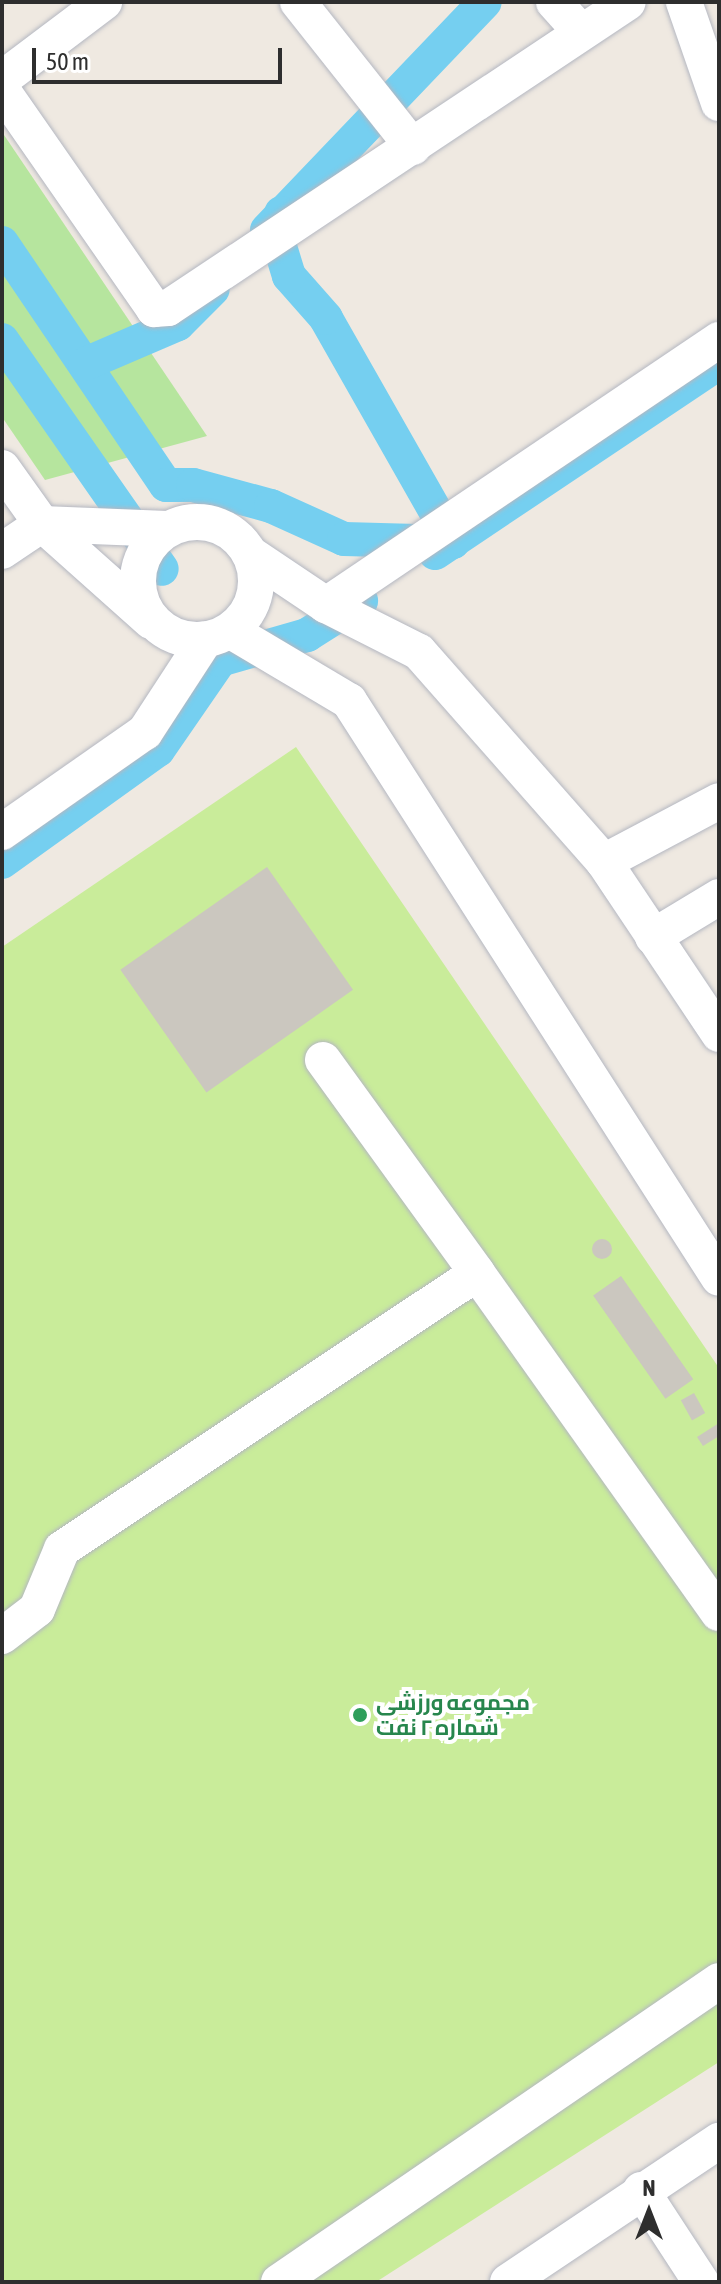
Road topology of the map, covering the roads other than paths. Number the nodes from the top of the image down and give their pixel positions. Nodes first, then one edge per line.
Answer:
1 (104, 2) edge
2 (298, 2) edge
3 (554, 2) edge
4 (628, 2) edge
5 (684, 2) edge
6 (581, 32) junction
7 (2, 79) edge
8 (2, 90) edge
9 (719, 103) edge
10 (413, 147) junction
11 (719, 340) edge
12 (2, 468) edge
13 (42, 524) junction
14 (167, 529) junction
15 (2, 551) edge
16 (250, 554) junction
17 (326, 605) junction
18 (155, 624) junction
19 (218, 636) junction
20 (719, 801) edge
21 (2, 832) edge
22 (604, 862) junction
23 (719, 897) edge
24 (653, 937) junction
25 (719, 1034) edge
26 (323, 1060) dead end
27 (477, 1273) junction
28 (719, 1278) edge
29 (719, 1613) edge
30 (2, 1636) edge
31 (719, 1981) edge
32 (719, 2141) edge
33 (641, 2190) junction
34 (279, 2282) edge
35 (508, 2282) edge
36 (701, 2282) edge

1 - 7 street
2 - 10 street
3 - 6 street
4 - 6 street
5 - 9 street
6 - 10 street
8 - 10 street
11 - 17 street
12 - 13 street
13 - 14 street
13 - 15 street
13 - 18 street
14 - 16 street
14 - 18 street
16 - 17 street
16 - 19 street
17 - 22 street
18 - 19 street
19 - 21 street
19 - 28 street
20 - 22 street
22 - 24 street
23 - 24 street
24 - 25 street
26 - 27 street
27 - 29 street
27 - 30 street
31 - 34 street
32 - 33 street
33 - 35 street
33 - 36 street

